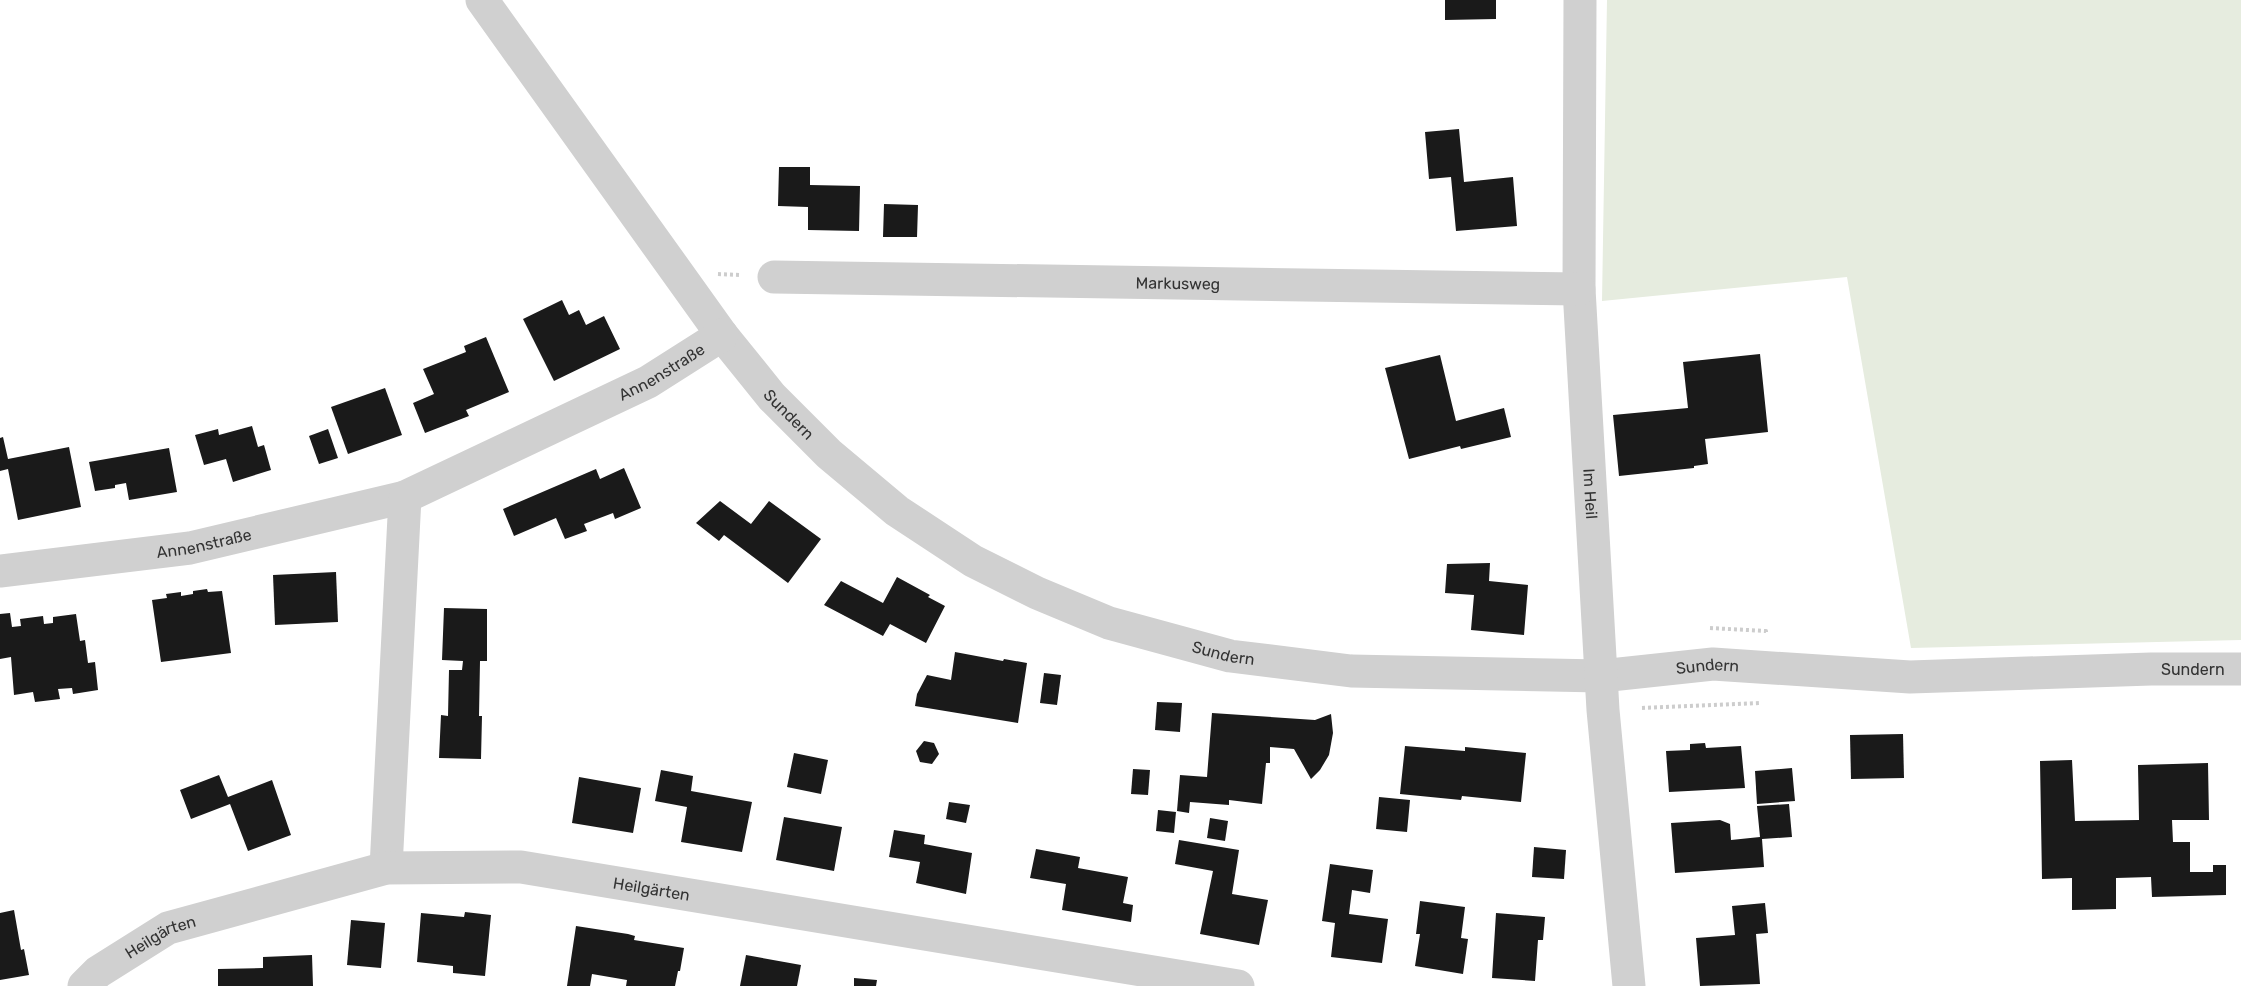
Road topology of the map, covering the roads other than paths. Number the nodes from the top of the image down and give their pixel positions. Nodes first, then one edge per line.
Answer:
1 (482, 0) edge
2 (1580, 0) edge
3 (774, 277) road end
4 (1579, 289) junction
5 (722, 335) junction
6 (405, 497) junction
7 (0, 571) edge
8 (2241, 669) edge
9 (1601, 676) junction
10 (386, 868) junction
11 (84, 986) edge
12 (1238, 986) edge
13 (1629, 986) edge

1 - 5 street, Sundern
2 - 4 street, Im Heil
3 - 4 street, Markusweg
4 - 9 street, Im Heil
5 - 6 street, Annenstraße
5 - 9 street, Sundern
6 - 7 street, Annenstraße
6 - 10 street
8 - 9 street, Sundern
9 - 13 street, Im Heil
10 - 11 street, Heilgärten
10 - 12 street, Heilgärten

